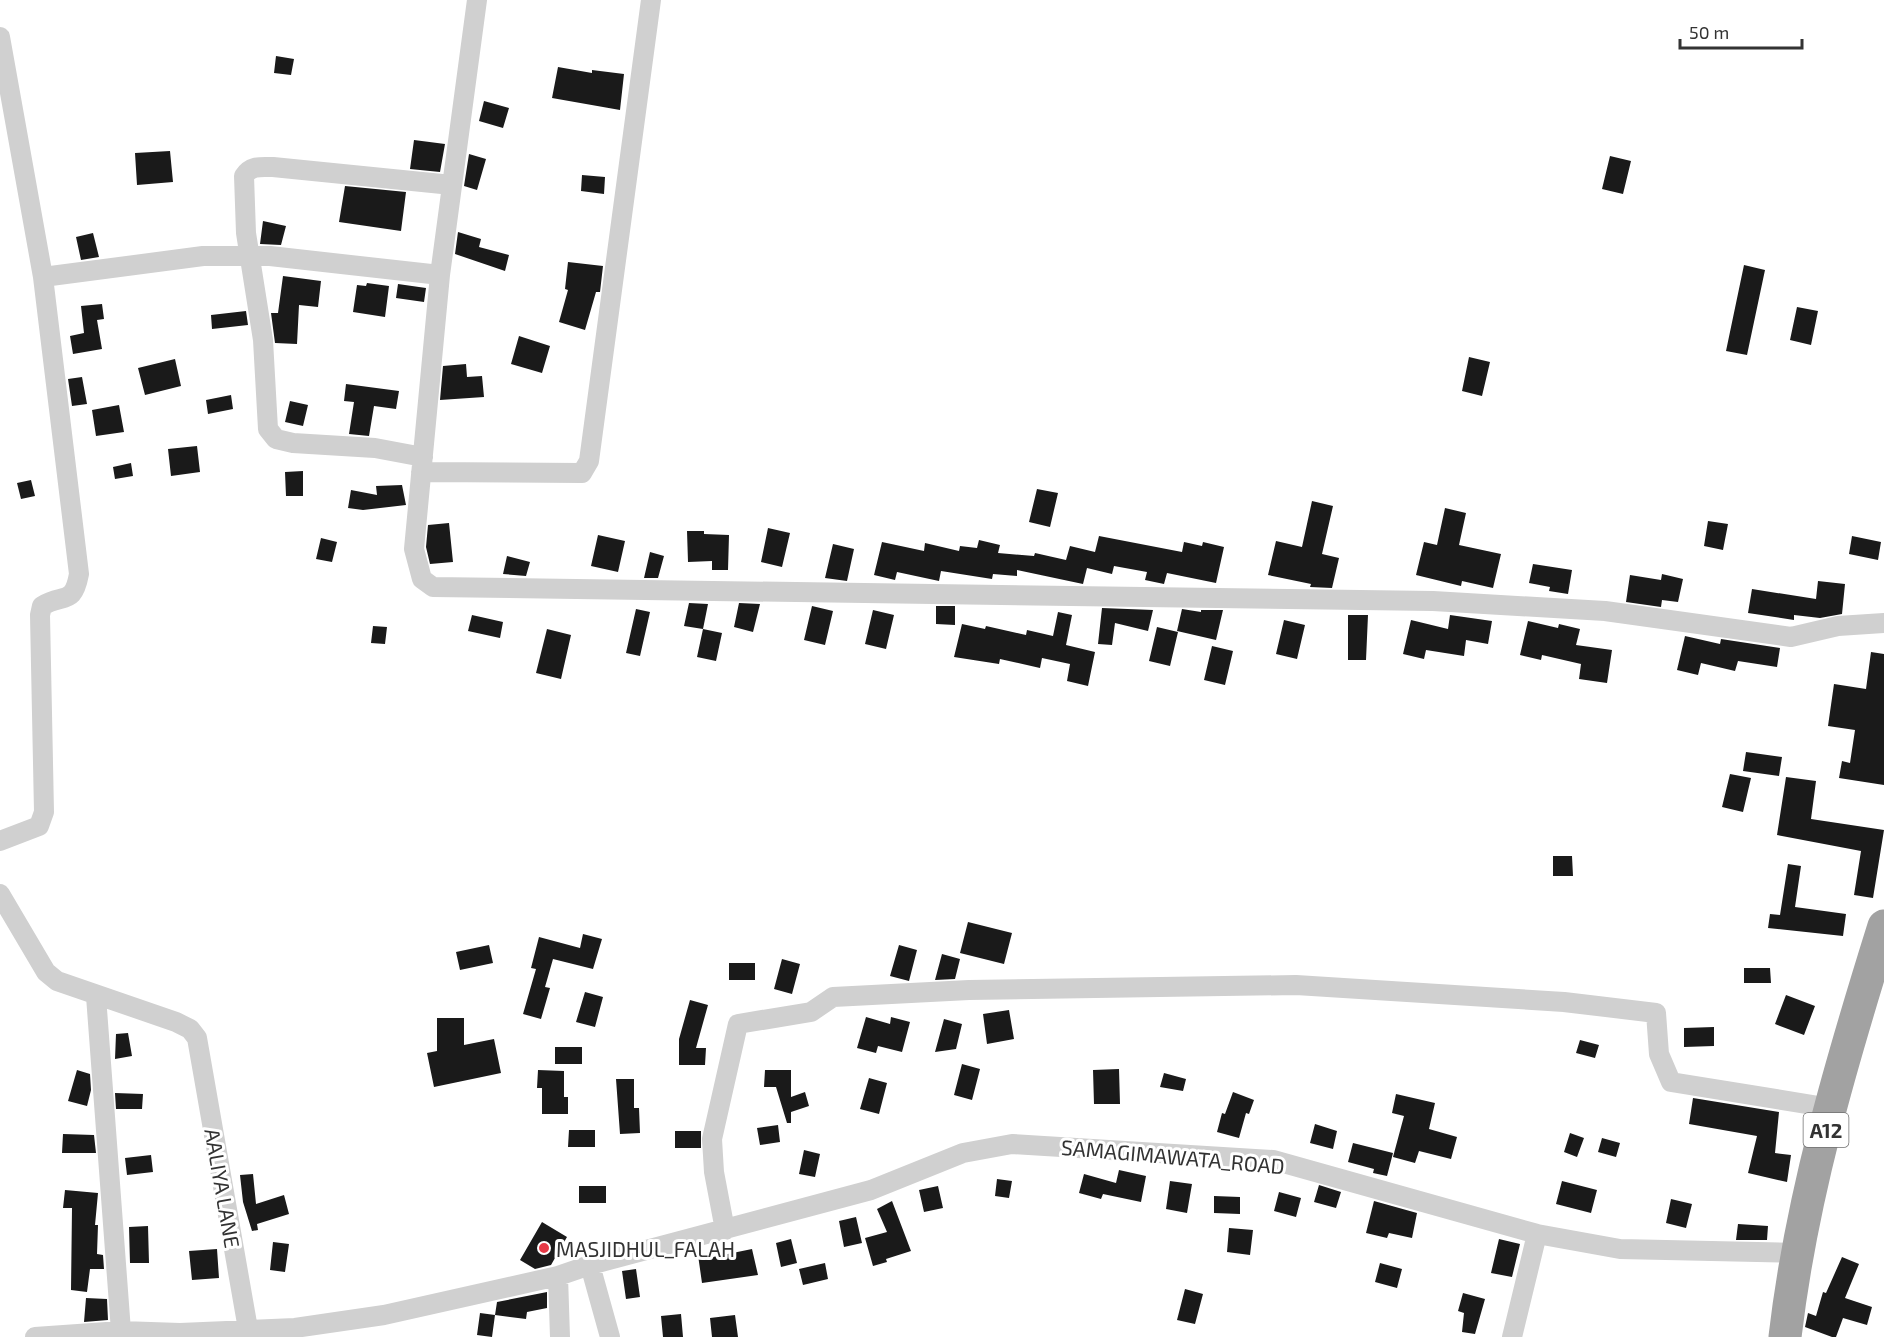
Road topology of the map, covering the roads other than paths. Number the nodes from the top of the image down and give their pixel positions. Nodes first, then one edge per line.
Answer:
1 (477, 0) edge
2 (651, 0) edge
3 (0, 37) edge
4 (452, 185) junction
5 (250, 256) junction
6 (440, 274) junction
7 (43, 277) junction
8 (422, 465) junction
9 (1884, 623) edge
10 (0, 841) edge
11 (0, 894) edge
12 (1884, 926) edge
13 (96, 996) junction
14 (1831, 1108) junction
15 (725, 1230) junction
16 (1537, 1234) junction
17 (1798, 1253) junction
18 (590, 1265) junction
19 (558, 1276) junction
20 (120, 1331) junction
21 (244, 1333) edge
22 (35, 1337) edge
23 (560, 1337) edge
24 (610, 1337) edge
25 (1512, 1337) edge
26 (1785, 1337) edge

1 - 4 street
2 - 8 street
3 - 7 street
4 - 5 street
4 - 6 street
5 - 6 street
5 - 7 street
5 - 8 street
6 - 8 street
7 - 10 street
8 - 9 street
11 - 13 street
12 - 14 highway, A12
13 - 20 street
13 - 21 street, AALIYA LANE
14 - 15 street
14 - 17 highway, A12
15 - 16 street, SAMAGIMAWATA_ROAD
15 - 18 street, SAMAGIMAWATA_ROAD
16 - 17 street, SAMAGIMAWATA_ROAD
16 - 25 street
17 - 26 highway, A12
18 - 19 street, SAMAGIMAWATA_ROAD
18 - 24 street
19 - 21 street, SAMAGIMAWATA_ROAD
19 - 23 street
20 - 21 street, SAMAGIMAWATA_ROAD
20 - 22 street, SAMAGIMAWATA_ROAD

